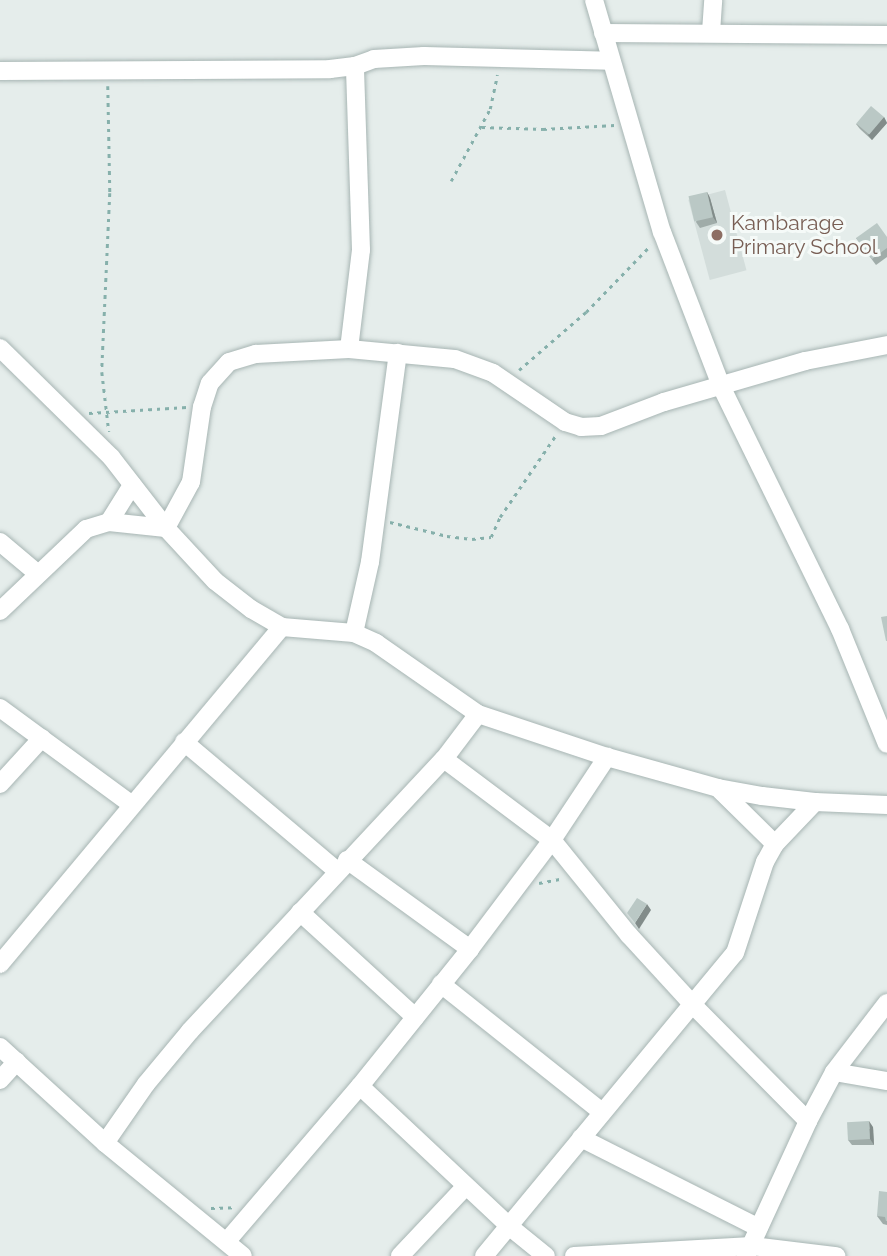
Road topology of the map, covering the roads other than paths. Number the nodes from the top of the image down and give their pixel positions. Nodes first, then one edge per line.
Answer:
1 (594, 0) edge
2 (713, 0) edge
3 (711, 32) junction
4 (603, 33) junction
5 (886, 36) edge
6 (610, 61) junction
7 (355, 66) junction
8 (0, 71) edge
9 (887, 345) edge
10 (0, 348) edge
11 (349, 349) junction
12 (398, 352) junction
13 (721, 386) junction
14 (132, 485) junction
15 (109, 522) junction
16 (166, 528) junction
17 (0, 542) edge
18 (37, 573) junction
19 (0, 611) edge
20 (282, 627) junction
21 (354, 633) junction
22 (0, 708) edge
23 (478, 713) junction
24 (885, 734) edge
25 (42, 738) junction
26 (184, 742) junction
27 (607, 757) junction
28 (444, 759) junction
29 (0, 784) edge
30 (718, 788) junction
31 (815, 802) junction
32 (132, 805) junction
33 (887, 805) edge
34 (552, 840) junction
35 (775, 844) junction
36 (342, 866) junction
37 (300, 912) junction
38 (470, 949) junction
39 (0, 964) edge
40 (441, 984) junction
41 (887, 1003) edge
42 (694, 1006) junction
43 (415, 1017) junction
44 (0, 1047) edge
45 (16, 1061) junction
46 (834, 1072) junction
47 (0, 1080) edge
48 (887, 1080) edge
49 (360, 1086) junction
50 (602, 1112) junction
51 (808, 1121) junction
52 (580, 1138) junction
53 (105, 1143) junction
54 (466, 1186) junction
55 (509, 1227) junction
56 (759, 1228) junction
57 (227, 1241) junction
58 (749, 1251) edge
59 (243, 1256) edge
60 (400, 1256) edge
61 (484, 1256) edge
62 (546, 1256) edge
63 (574, 1256) edge
64 (836, 1256) edge

1 - 4 street
2 - 3 street
3 - 4 street
3 - 5 street
4 - 6 street
6 - 7 street
6 - 13 street
7 - 8 street
7 - 11 street
9 - 13 street
10 - 14 street
11 - 12 street
11 - 16 street
12 - 13 street
12 - 21 street
13 - 24 street
14 - 15 street
14 - 16 street
15 - 16 street
15 - 18 street
16 - 20 street
17 - 18 street
18 - 19 street
20 - 21 street
20 - 26 street
21 - 23 street
22 - 25 street
23 - 27 street
23 - 28 street
25 - 29 street
25 - 32 street
26 - 32 street
26 - 36 street
27 - 30 street
27 - 34 street
28 - 34 street
28 - 36 street
30 - 31 street
30 - 35 street
31 - 33 street
31 - 35 street
32 - 39 street
34 - 38 street
34 - 42 street
35 - 42 street
36 - 37 street
36 - 38 street
37 - 43 street
37 - 53 street
38 - 40 street
40 - 43 street
40 - 50 street
41 - 46 street
42 - 50 street
42 - 51 street
43 - 49 street
44 - 45 street
45 - 47 street
45 - 53 street
46 - 48 street
46 - 51 street
49 - 54 street
49 - 57 street
50 - 52 street
51 - 56 street
52 - 55 street
52 - 56 street
53 - 57 street
54 - 55 street
54 - 60 street
55 - 61 street
55 - 62 street
56 - 58 street
57 - 59 street
58 - 63 street
58 - 64 street

